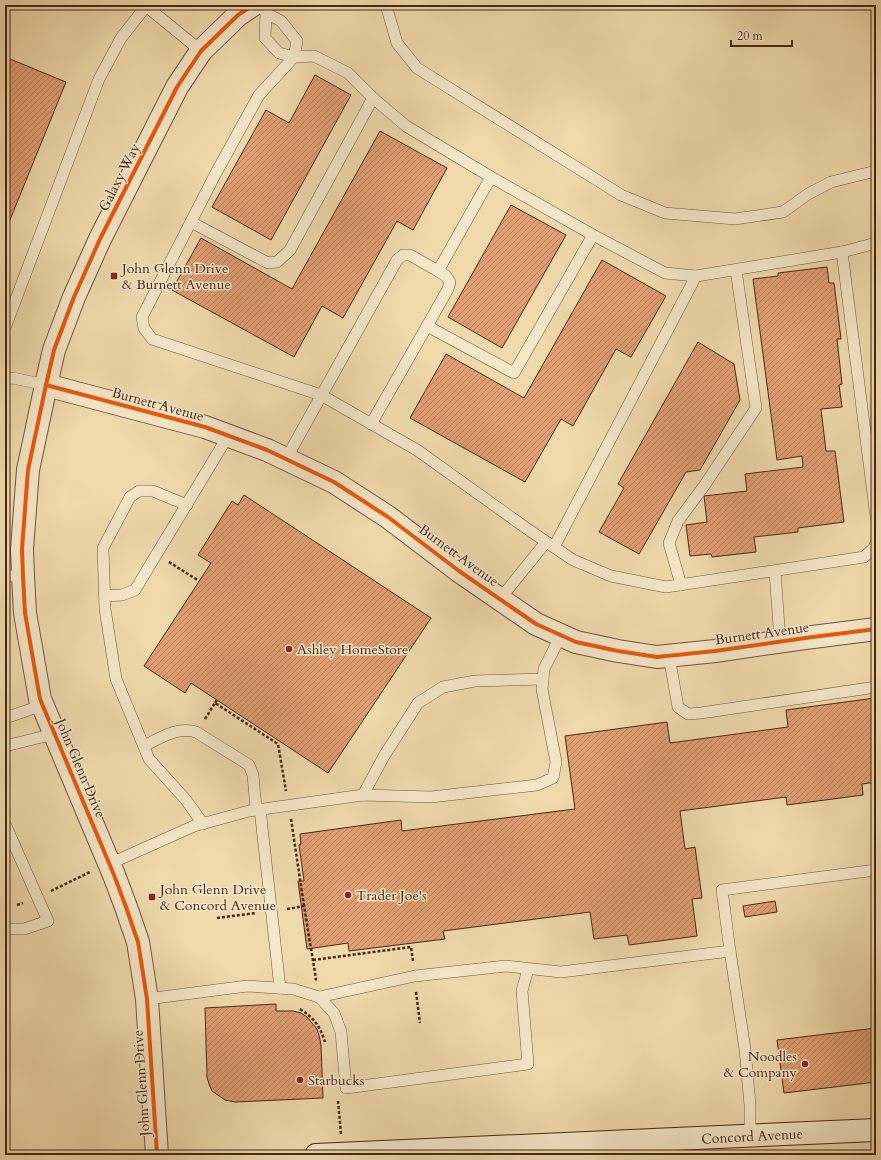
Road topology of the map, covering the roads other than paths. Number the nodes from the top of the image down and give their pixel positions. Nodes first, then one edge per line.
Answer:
1 (386, 5) edge
2 (147, 6) edge
3 (260, 8) edge
4 (201, 51) junction
5 (294, 57) junction
6 (373, 98) junction
7 (876, 171) edge
8 (491, 177) junction
9 (191, 222) junction
10 (593, 235) junction
11 (876, 243) edge
12 (842, 252) junction
13 (736, 270) junction
14 (438, 271) junction
15 (696, 276) junction
16 (427, 326) junction
17 (5, 328) edge
18 (5, 379) edge
19 (46, 385) junction
20 (321, 395) junction
21 (371, 424) junction
22 (228, 436) junction
23 (286, 459) junction
24 (187, 505) junction
25 (876, 517) edge
26 (876, 543) edge
27 (550, 544) junction
28 (775, 571) junction
29 (14, 576) edge
30 (681, 585) junction
31 (105, 596) junction
32 (500, 599) junction
33 (876, 629) edge
34 (560, 635) junction
35 (780, 641) junction
36 (669, 656) junction
37 (543, 679) junction
38 (876, 687) edge
39 (43, 705) junction
40 (5, 718) edge
41 (54, 734) junction
42 (5, 746) edge
43 (144, 746) junction
44 (364, 795) junction
45 (258, 809) junction
46 (5, 824) edge
47 (203, 824) junction
48 (109, 864) junction
49 (876, 870) edge
50 (5, 929) edge
51 (730, 951) junction
52 (528, 969) junction
53 (280, 988) junction
54 (319, 997) junction
55 (147, 999) junction
56 (876, 1130) edge
57 (750, 1136) junction
58 (157, 1155) edge
59 (316, 1155) edge

1 - 7 lane
2 - 4 lane
2 - 17 lane
3 - 4 street, Galaxy Way
3 - 5 lane
3 - 5 lane
4 - 19 street, Galaxy Way
5 - 6 lane
5 - 9 lane
6 - 8 lane
6 - 9 lane
8 - 10 lane
8 - 14 lane
9 - 20 lane
10 - 15 lane
10 - 16 lane
11 - 12 lane
12 - 13 lane
12 - 25 lane
13 - 15 lane
13 - 30 lane
14 - 16 lane
14 - 20 lane
15 - 27 lane
16 - 21 lane
18 - 19 lane
19 - 22 street, Burnett Avenue
19 - 29 street, John Glenn Drive
20 - 21 lane
20 - 23 lane
21 - 27 lane
22 - 23 street, Burnett Avenue
22 - 24 lane
23 - 32 street, Burnett Avenue
24 - 31 lane
24 - 31 lane
26 - 28 lane
27 - 30 lane
27 - 32 lane
28 - 30 lane
28 - 35 lane
29 - 39 street, John Glenn Drive
31 - 43 lane
32 - 34 street, Burnett Avenue
33 - 35 street, Burnett Avenue
34 - 36 street, Burnett Avenue
34 - 37 lane
35 - 36 street, Burnett Avenue
36 - 38 lane
37 - 44 lane
37 - 44 lane
39 - 40 lane
39 - 41 street, John Glenn Drive
41 - 42 lane
41 - 48 street, John Glenn Drive
43 - 45 lane
43 - 47 lane
44 - 45 lane
45 - 47 lane
45 - 53 lane
46 - 50 lane
47 - 48 lane
48 - 55 street, John Glenn Drive
49 - 51 lane
51 - 52 lane
51 - 57 lane
52 - 54 lane
52 - 54 lane
53 - 54 lane
53 - 55 lane
55 - 58 street, John Glenn Drive
56 - 57 street, Concord Avenue
57 - 59 street, Concord Avenue

